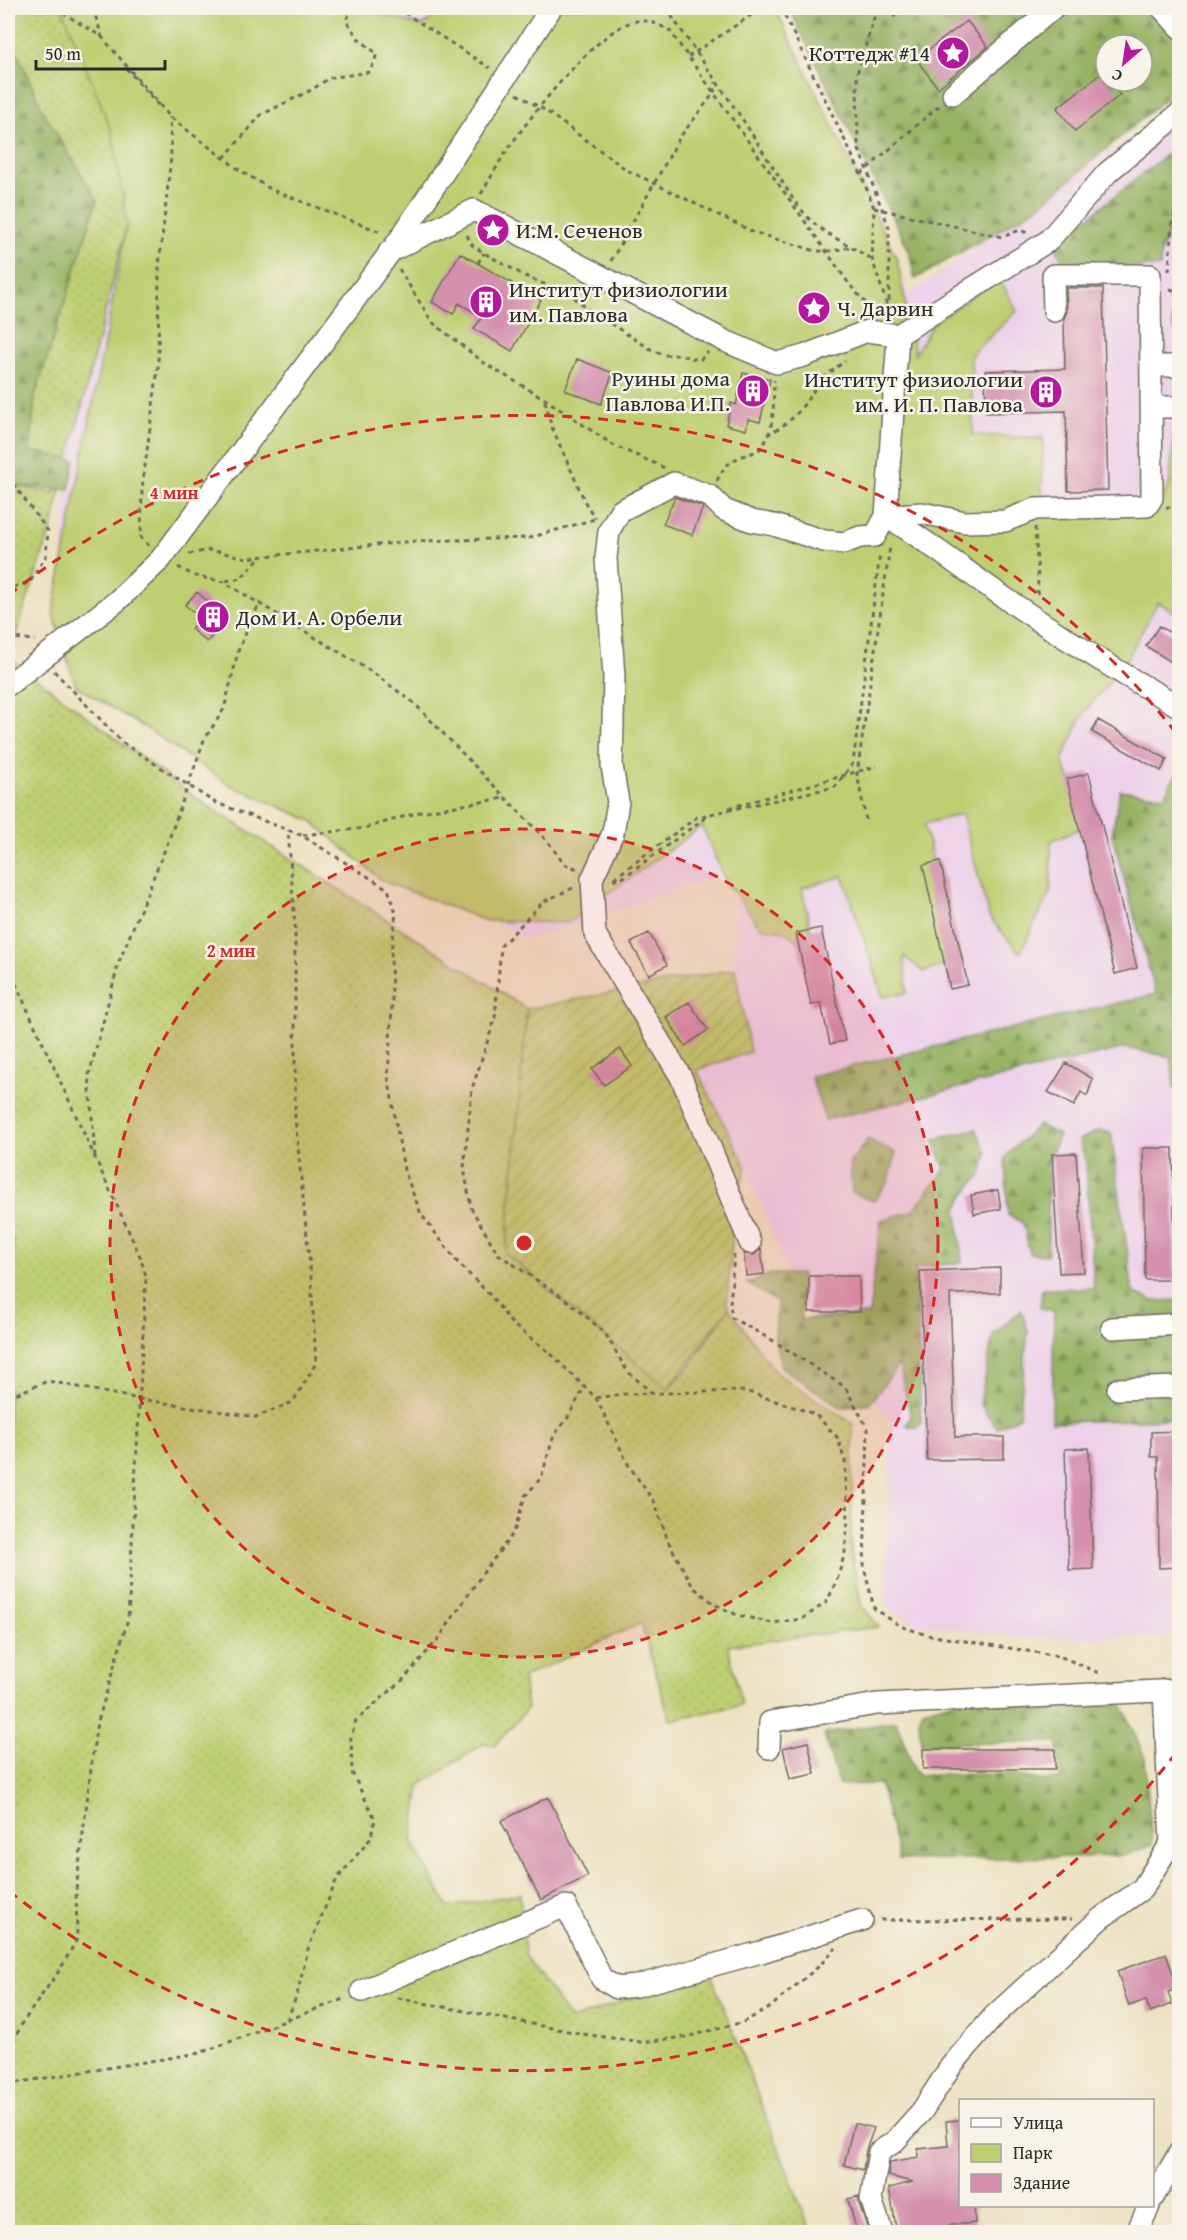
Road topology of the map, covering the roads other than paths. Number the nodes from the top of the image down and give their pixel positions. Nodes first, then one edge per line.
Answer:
1 (551, 8) edge
2 (1053, 8) edge
3 (1162, 8) edge
4 (1179, 28) edge
5 (953, 94) road end
6 (1179, 113) edge
7 (1044, 244) junction
8 (395, 246) junction
9 (1053, 275) junction
10 (1054, 311) dead end
11 (892, 333) junction
12 (1151, 366) junction
13 (1179, 366) edge
14 (1152, 407) junction
15 (1179, 407) edge
16 (885, 519) junction
17 (8, 685) edge
18 (1179, 707) edge
19 (743, 1245) road end
20 (1179, 1324) edge
21 (1112, 1328) dead end
22 (1179, 1387) edge
23 (1118, 1389) dead end
24 (1172, 1690) edge
25 (769, 1748) dead end
26 (1175, 1849) edge
27 (862, 1920) road end
28 (362, 1991) road end
29 (1179, 2152) edge
30 (1154, 2196) edge
31 (1148, 2207) edge
32 (882, 2232) edge
33 (1137, 2232) edge

1 - 8 street
2 - 5 street
3 - 4 street
6 - 7 street
7 - 9 street
7 - 11 street
8 - 11 street
8 - 17 street
9 - 10 street
9 - 12 street
11 - 16 street
12 - 13 street
12 - 14 street
14 - 15 street
14 - 16 street
16 - 18 street
16 - 19 street
20 - 21 street
22 - 23 street
24 - 25 street
24 - 26 street
26 - 32 street
27 - 28 street
29 - 30 street
31 - 33 street

